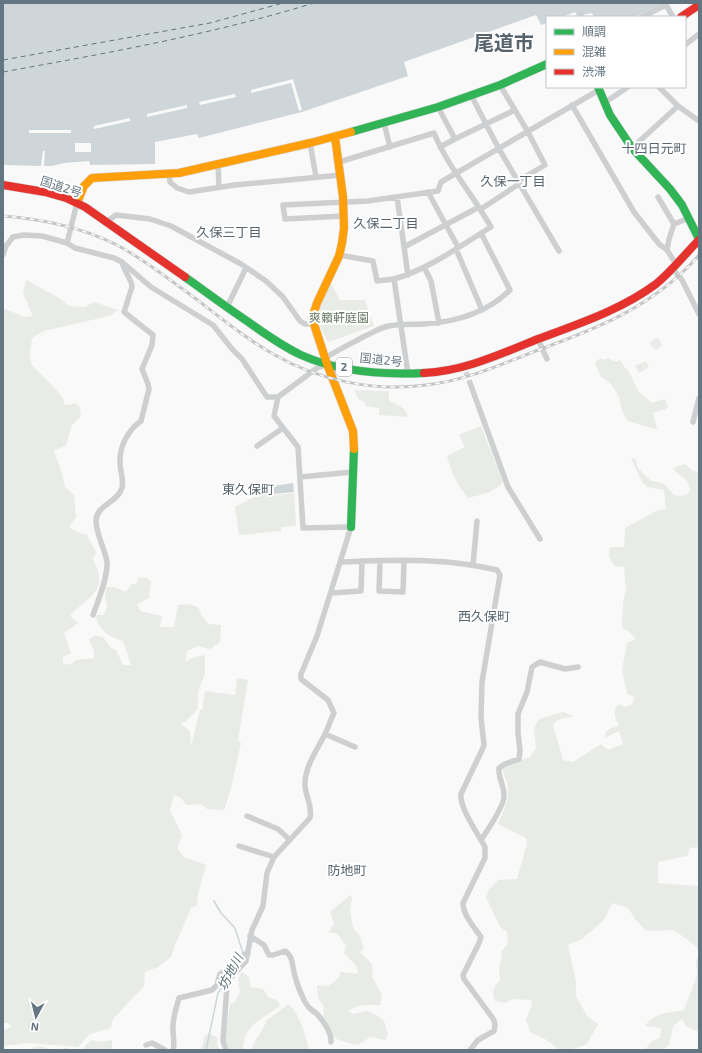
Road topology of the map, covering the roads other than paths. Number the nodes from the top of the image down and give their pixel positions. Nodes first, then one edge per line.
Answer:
1 (699, 6) edge
2 (644, 16) edge
3 (672, 16) edge
4 (683, 16) edge
5 (699, 34) edge
6 (686, 44) edge
7 (546, 64) edge
8 (500, 85) junction
9 (626, 88) edge
10 (660, 88) edge
11 (599, 89) edge
12 (472, 95) junction
13 (604, 103) junction
14 (572, 105) junction
15 (678, 106) junction
16 (438, 107) junction
17 (515, 110) junction
18 (699, 121) edge
19 (384, 123) junction
20 (486, 124) junction
21 (528, 132) junction
22 (335, 137) junction
23 (455, 139) junction
24 (310, 143) junction
25 (390, 147) junction
26 (440, 147) junction
27 (499, 148) junction
28 (632, 148) junction
29 (339, 162) junction
30 (218, 165) junction
31 (169, 174) junction
32 (457, 174) junction
33 (342, 175) junction
34 (316, 177) junction
35 (518, 183) junction
36 (3, 185) edge
37 (219, 187) junction
38 (428, 192) junction
39 (397, 197) junction
40 (658, 197) dead end
41 (343, 202) junction
42 (77, 203) junction
43 (480, 208) junction
44 (344, 216) junction
45 (689, 218) junction
46 (106, 222) junction
47 (674, 224) junction
48 (445, 225) junction
49 (481, 233) junction
50 (699, 239) edge
51 (68, 242) junction
52 (404, 247) junction
53 (457, 248) junction
54 (667, 250) junction
55 (559, 251) dead end
56 (3, 255) edge
57 (339, 255) junction
58 (122, 262) junction
59 (674, 266) junction
60 (424, 267) junction
61 (246, 268) junction
62 (408, 275) junction
63 (394, 279) junction
64 (227, 307) junction
65 (482, 310) junction
66 (699, 314) edge
67 (439, 322) junction
68 (400, 323) junction
69 (313, 324) junction
70 (538, 339) junction
71 (547, 359) dead end
72 (326, 361) junction
73 (408, 374) junction
74 (470, 383) tunnel mouth
75 (278, 397) junction
76 (699, 398) edge
77 (693, 422) dead end
78 (283, 428) junction
79 (257, 446) dead end
80 (353, 472) junction
81 (300, 477) junction
82 (477, 522) dead end
83 (351, 526) junction
84 (540, 539) dead end
85 (362, 561) junction
86 (380, 561) junction
87 (404, 561) junction
88 (341, 562) junction
89 (473, 565) junction
90 (331, 593) junction
91 (93, 615) dead end
92 (578, 667) dead end
93 (325, 734) junction
94 (355, 747) dead end
95 (247, 816) dead end
96 (290, 840) junction
97 (481, 840) junction
98 (240, 846) dead end
99 (274, 857) junction
100 (250, 936) junction
101 (248, 954) junction
102 (331, 1042) dead end
103 (146, 1045) dead end
104 (165, 1050) edge
105 (173, 1050) edge
106 (226, 1050) edge
107 (470, 1050) edge

1 - 4 main road
2 - 3 street
5 - 6 street
7 - 8 main road
8 - 12 main road
8 - 17 street
9 - 13 street
10 - 15 street
11 - 13 main road
11 - 14 street
12 - 16 main road
12 - 20 street
13 - 28 main road
14 - 21 street
14 - 54 street
15 - 18 street
15 - 28 street
16 - 19 main road
16 - 23 street
17 - 20 street
17 - 21 street
19 - 22 main road
19 - 25 street
20 - 23 street
20 - 27 street
21 - 27 street
21 - 35 street
22 - 24 main road
22 - 29 main road
23 - 26 street
24 - 30 main road
24 - 34 street
25 - 26 street
25 - 29 street
26 - 32 street
27 - 32 street
27 - 35 street
28 - 45 main road
29 - 33 main road
30 - 31 main road
30 - 37 street
31 - 37 street
31 - 42 main road
32 - 38 street
32 - 43 street
33 - 34 street
33 - 41 main road
34 - 37 street
35 - 43 street
35 - 55 street
36 - 42 main road, 国道2号 / 2
38 - 39 street
38 - 48 street
39 - 41 street
39 - 52 street
40 - 47 street
41 - 44 main road
41 - 44 street
42 - 46 main road, 国道2号 / 2
42 - 51 street
43 - 48 street
43 - 49 street
44 - 57 main road
45 - 47 street
45 - 50 main road
46 - 61 street
46 - 64 main road, 国道2号 / 2
47 - 54 street
48 - 52 street
48 - 53 street
49 - 53 street
49 - 65 street
50 - 59 main road, 国道2号 / 2
51 - 56 street
51 - 58 street
52 - 62 street
53 - 60 street
53 - 65 street
54 - 59 street
57 - 63 street
57 - 69 main road
58 - 75 street
58 - 91 street
59 - 66 street
59 - 70 main road, 国道2号 / 2
60 - 62 street
60 - 67 street
61 - 64 street
61 - 69 street
62 - 63 street
63 - 68 street
64 - 72 main road, 国道2号 / 2
65 - 67 street
67 - 68 street
68 - 72 street
68 - 73 street
69 - 72 main road
70 - 71 street
70 - 73 main road, 国道2号 / 2
72 - 73 main road, 国道2号 / 2
72 - 75 street
72 - 80 main road
74 - 84 street
75 - 78 street
76 - 77 street
78 - 79 street
78 - 81 street
80 - 81 street
80 - 83 main road
81 - 83 street
82 - 89 street
83 - 88 street
85 - 86 street
85 - 88 street
85 - 90 street
86 - 87 street
86 - 87 street
87 - 89 street
88 - 90 street
89 - 97 street
90 - 93 street
92 - 97 street
93 - 94 street
93 - 96 street
95 - 96 street
96 - 99 street
97 - 107 street
98 - 99 street
99 - 100 street
100 - 101 street
100 - 102 street
101 - 105 street
101 - 106 street
103 - 104 street

